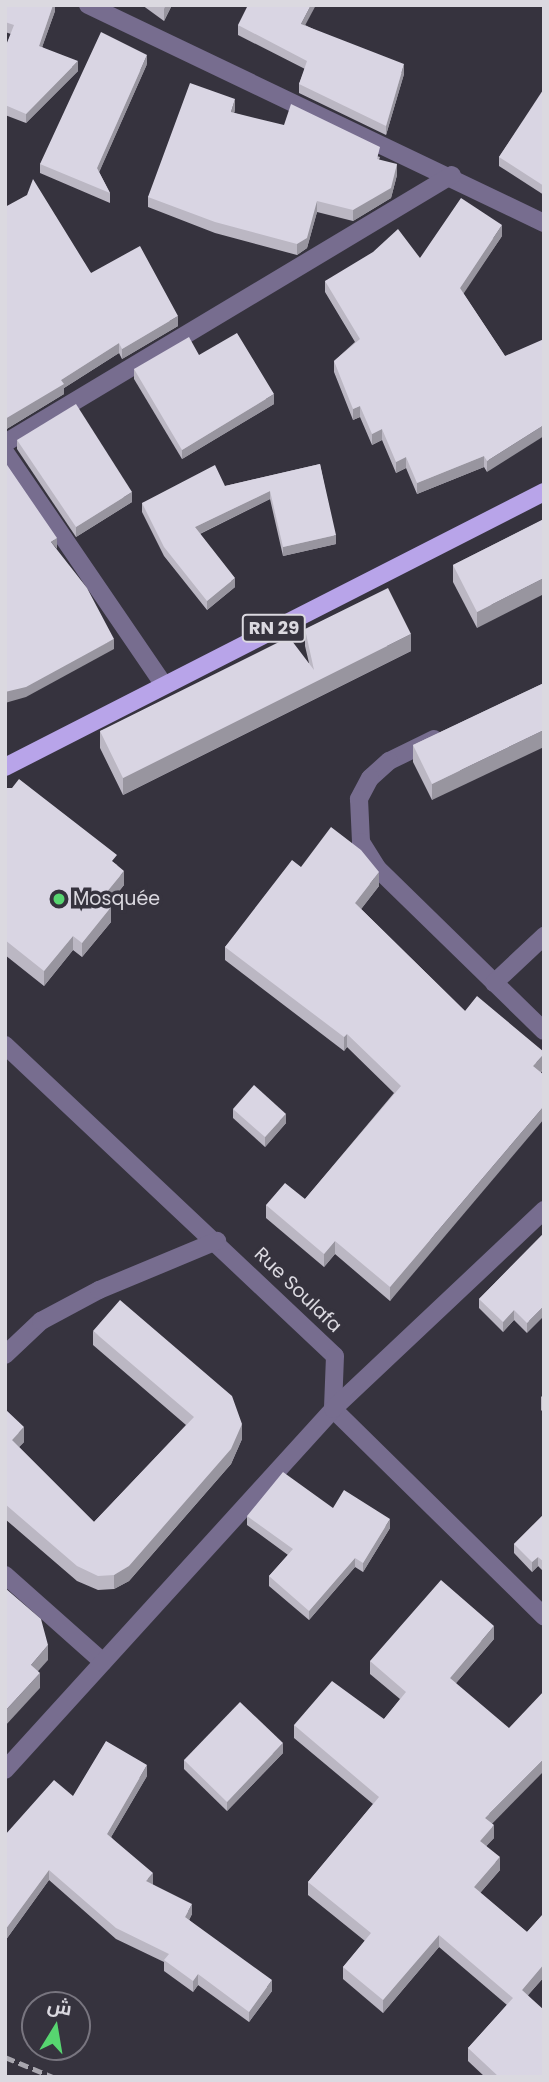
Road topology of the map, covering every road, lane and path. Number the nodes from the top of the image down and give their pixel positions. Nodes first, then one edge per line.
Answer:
1 (88, 5) edge
2 (452, 176) junction
3 (544, 223) edge
4 (5, 443) edge
5 (5, 452) edge
6 (544, 492) edge
7 (163, 684) junction
8 (449, 732) edge
9 (5, 767) edge
10 (544, 936) edge
11 (494, 983) junction
12 (544, 1031) edge
13 (5, 1045) edge
14 (544, 1210) edge
15 (217, 1241) junction
16 (5, 1355) edge
17 (332, 1409) junction
18 (5, 1575) edge
19 (544, 1616) edge
20 (103, 1662) junction
21 (5, 1770) edge

1 - 2 street
2 - 3 street
2 - 4 street
5 - 7 street
6 - 7 main road, RN 29
7 - 9 main road, RN 29
8 - 11 street
10 - 11 street
11 - 12 street
13 - 15 street, Rue Soulafa
14 - 17 street
15 - 16 street
15 - 17 street, Rue Soulafa
17 - 19 street
17 - 20 street
18 - 20 street
20 - 21 street

